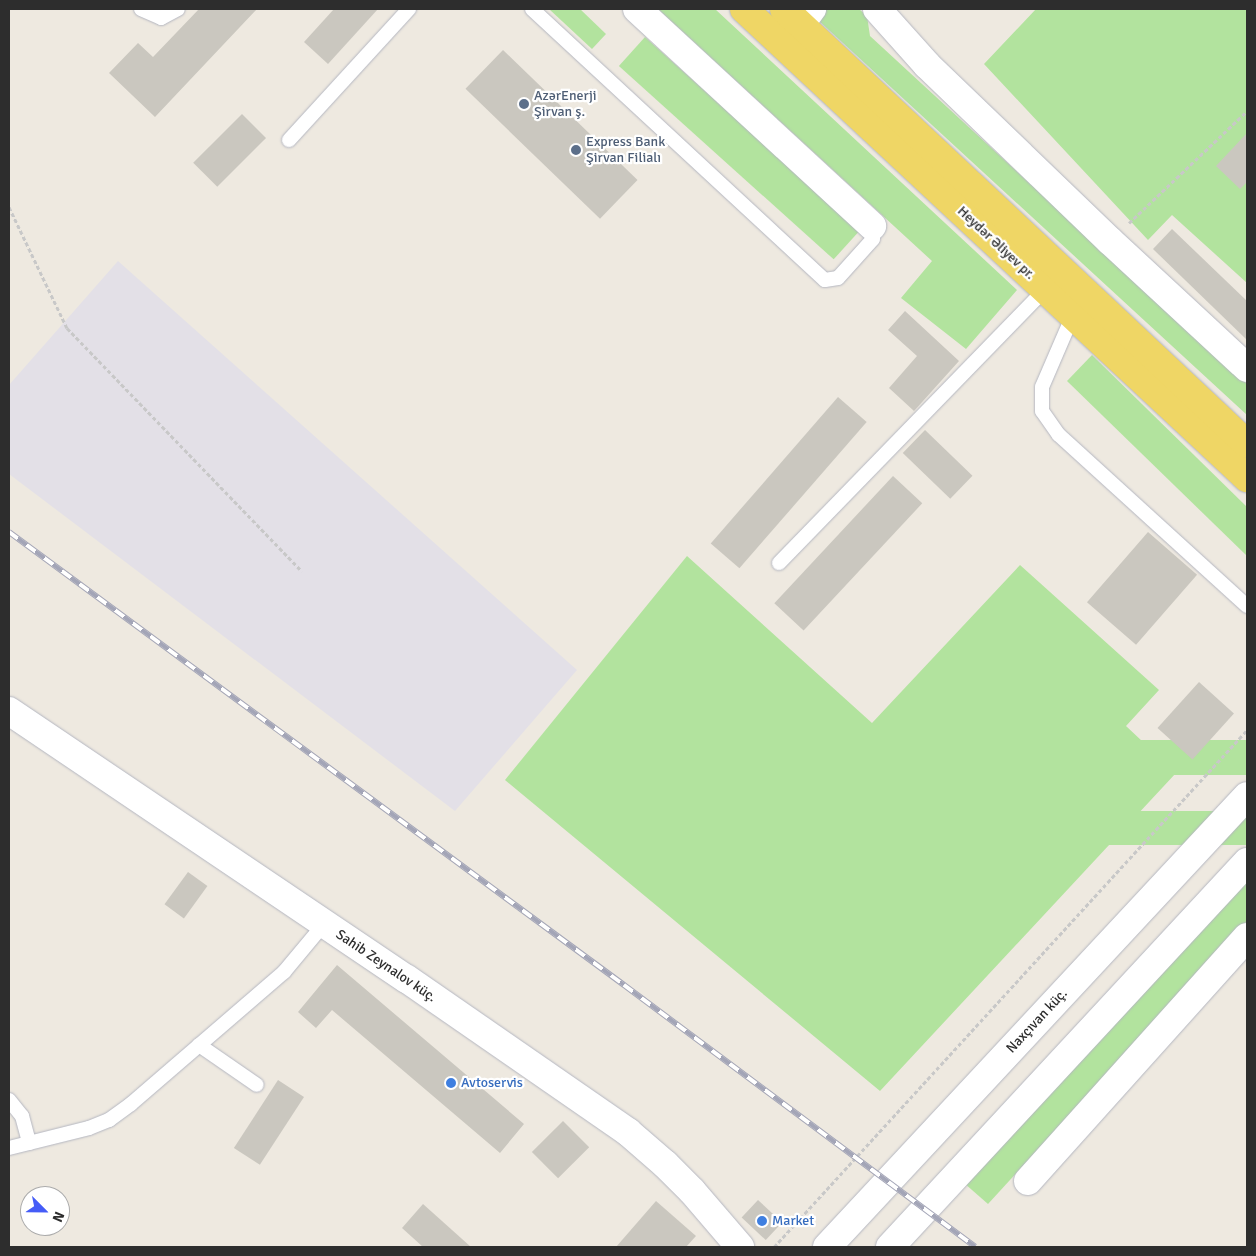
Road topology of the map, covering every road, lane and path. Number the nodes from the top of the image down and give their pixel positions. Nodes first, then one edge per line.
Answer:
1 (141, 9) edge
2 (178, 9) edge
3 (409, 9) edge
4 (532, 9) edge
5 (637, 9) edge
6 (744, 9) edge
7 (877, 9) edge
8 (799, 14) edge
9 (1247, 111) edge
10 (289, 140) dead end
11 (9, 207) edge
12 (872, 226) joint
13 (1110, 241) junction
14 (1045, 289) junction
15 (1073, 315) junction
16 (1247, 368) edge
17 (1247, 444) edge
18 (1247, 478) edge
19 (779, 562) dead end
20 (302, 571) dead end
21 (1247, 606) edge
22 (9, 711) edge
23 (1247, 730) edge
24 (1247, 796) edge
25 (1247, 862) edge
26 (324, 924) junction
27 (1247, 937) edge
28 (199, 1045) junction
29 (257, 1084) dead end
30 (9, 1100) edge
31 (29, 1143) junction
32 (9, 1148) edge
33 (1028, 1181) dead end
34 (740, 1247) edge
35 (774, 1247) edge
36 (828, 1247) edge
37 (890, 1247) edge

1 - 2 lane
3 - 10 lane
4 - 12 lane
5 - 12 street
6 - 14 main road, Heydər Əliyev pr.
7 - 13 street
8 - 17 main road, Heydər Əliyev pr.
9 - 13 path
11 - 20 path
13 - 16 street
14 - 15 main road, Heydər Əliyev pr.
14 - 19 lane
15 - 18 main road, Heydər Əliyev pr.
15 - 21 lane
22 - 26 street, Sahib Zeynalov küç.
23 - 35 path
24 - 36 street, Naxçıvan küç.
25 - 37 street
26 - 28 lane
26 - 34 street, Sahib Zeynalov küç.
27 - 33 street
28 - 29 lane
28 - 31 lane
30 - 31 lane
31 - 32 lane

